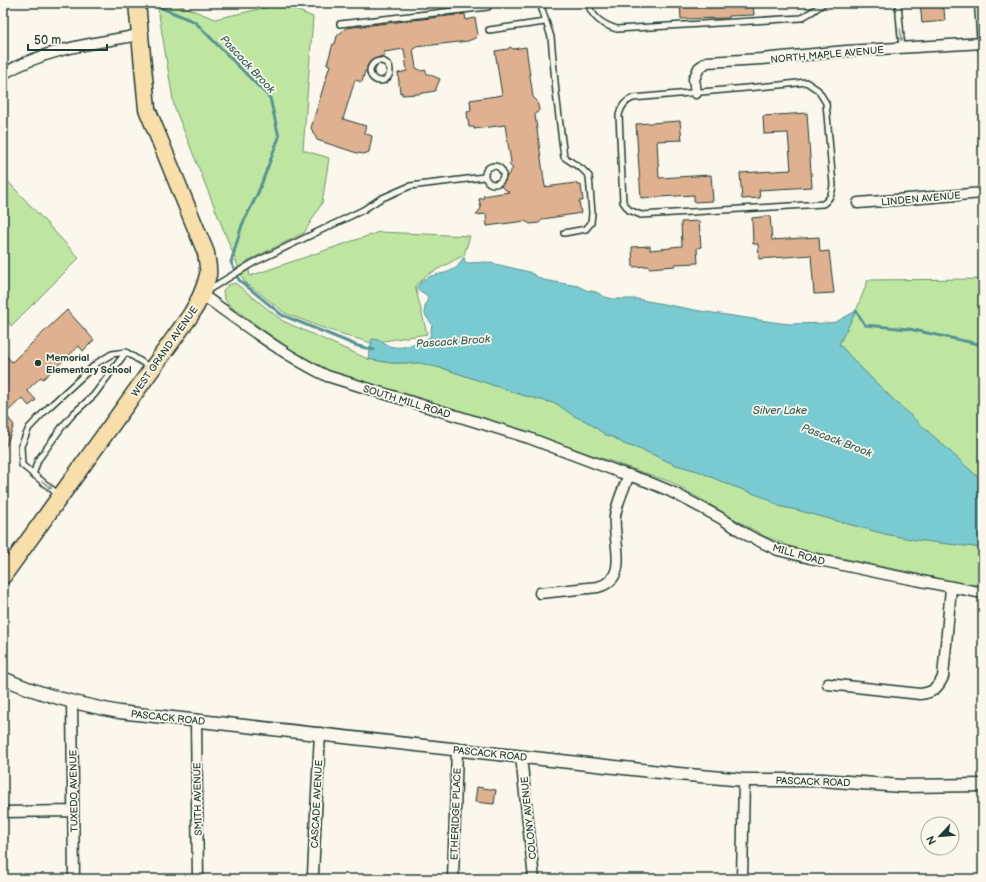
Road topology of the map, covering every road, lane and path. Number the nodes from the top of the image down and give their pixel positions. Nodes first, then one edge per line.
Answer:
1 (540, 3) edge
2 (588, 3) edge
3 (824, 3) edge
4 (898, 3) edge
5 (980, 3) edge
6 (138, 4) edge
7 (488, 7) dead end
8 (545, 22) junction
9 (340, 24) dead end
10 (489, 30) dead end
11 (140, 35) junction
12 (983, 43) edge
13 (983, 47) edge
14 (902, 48) junction
15 (389, 68) joint
16 (3, 74) edge
17 (696, 93) junction
18 (484, 177) dead end
19 (983, 192) edge
20 (858, 203) dead end
21 (564, 233) dead end
22 (200, 294) junction
23 (126, 352) junction
24 (152, 369) junction
25 (33, 474) junction
26 (629, 475) junction
27 (60, 496) junction
28 (3, 576) edge
29 (951, 588) junction
30 (540, 593) dead end
31 (983, 593) edge
32 (3, 678) edge
33 (828, 684) dead end
34 (72, 702) junction
35 (196, 720) junction
36 (320, 733) junction
37 (457, 749) junction
38 (521, 756) junction
39 (744, 780) junction
40 (983, 785) edge
41 (73, 811) junction
42 (3, 812) edge
43 (313, 874) dead end
44 (74, 879) edge
45 (198, 879) edge
46 (453, 879) edge
47 (534, 879) edge
48 (742, 879) edge

1 - 8 lane
2 - 3 lane
4 -> 14 lane
5 - 12 street
6 - 11 main road, WEST GRAND AVENUE
7 - 9 lane
8 - 10 lane
8 - 21 lane
11 - 16 street
11 - 22 main road, WEST GRAND AVENUE
12 - 13 street
12 - 14 street, NORTH MAPLE AVENUE
14 - 17 street, NORTH MAPLE AVENUE
15 - 15 lane
17 - 17 lane
18 - 22 lane
19 - 20 street, LINDEN AVENUE
22 - 24 main road, WEST GRAND AVENUE
22 - 26 street, SOUTH MILL ROAD
23 - 24 lane
23 - 25 lane
23 - 25 lane
24 - 27 main road, WEST GRAND AVENUE
25 -> 27 lane
26 - 29 street, MILL ROAD
26 - 30 street
27 - 28 main road, WEST GRAND AVENUE
29 - 31 street, MILL ROAD
29 - 33 street
32 - 34 street, PASCACK ROAD
34 - 35 street, PASCACK ROAD
34 - 41 street, TUXEDO AVENUE
35 - 36 street, PASCACK ROAD
35 - 45 street, SMITH AVENUE
36 - 37 street, PASCACK ROAD
36 - 43 street, CASCADE AVENUE
37 - 38 street, PASCACK ROAD
37 - 46 street, ETHERIDGE PLACE
38 - 39 street, PASCACK ROAD
38 - 47 street, COLONY AVENUE
39 - 40 street, PASCACK ROAD
39 - 48 street
41 - 42 street
41 - 44 street, TUXEDO AVENUE

